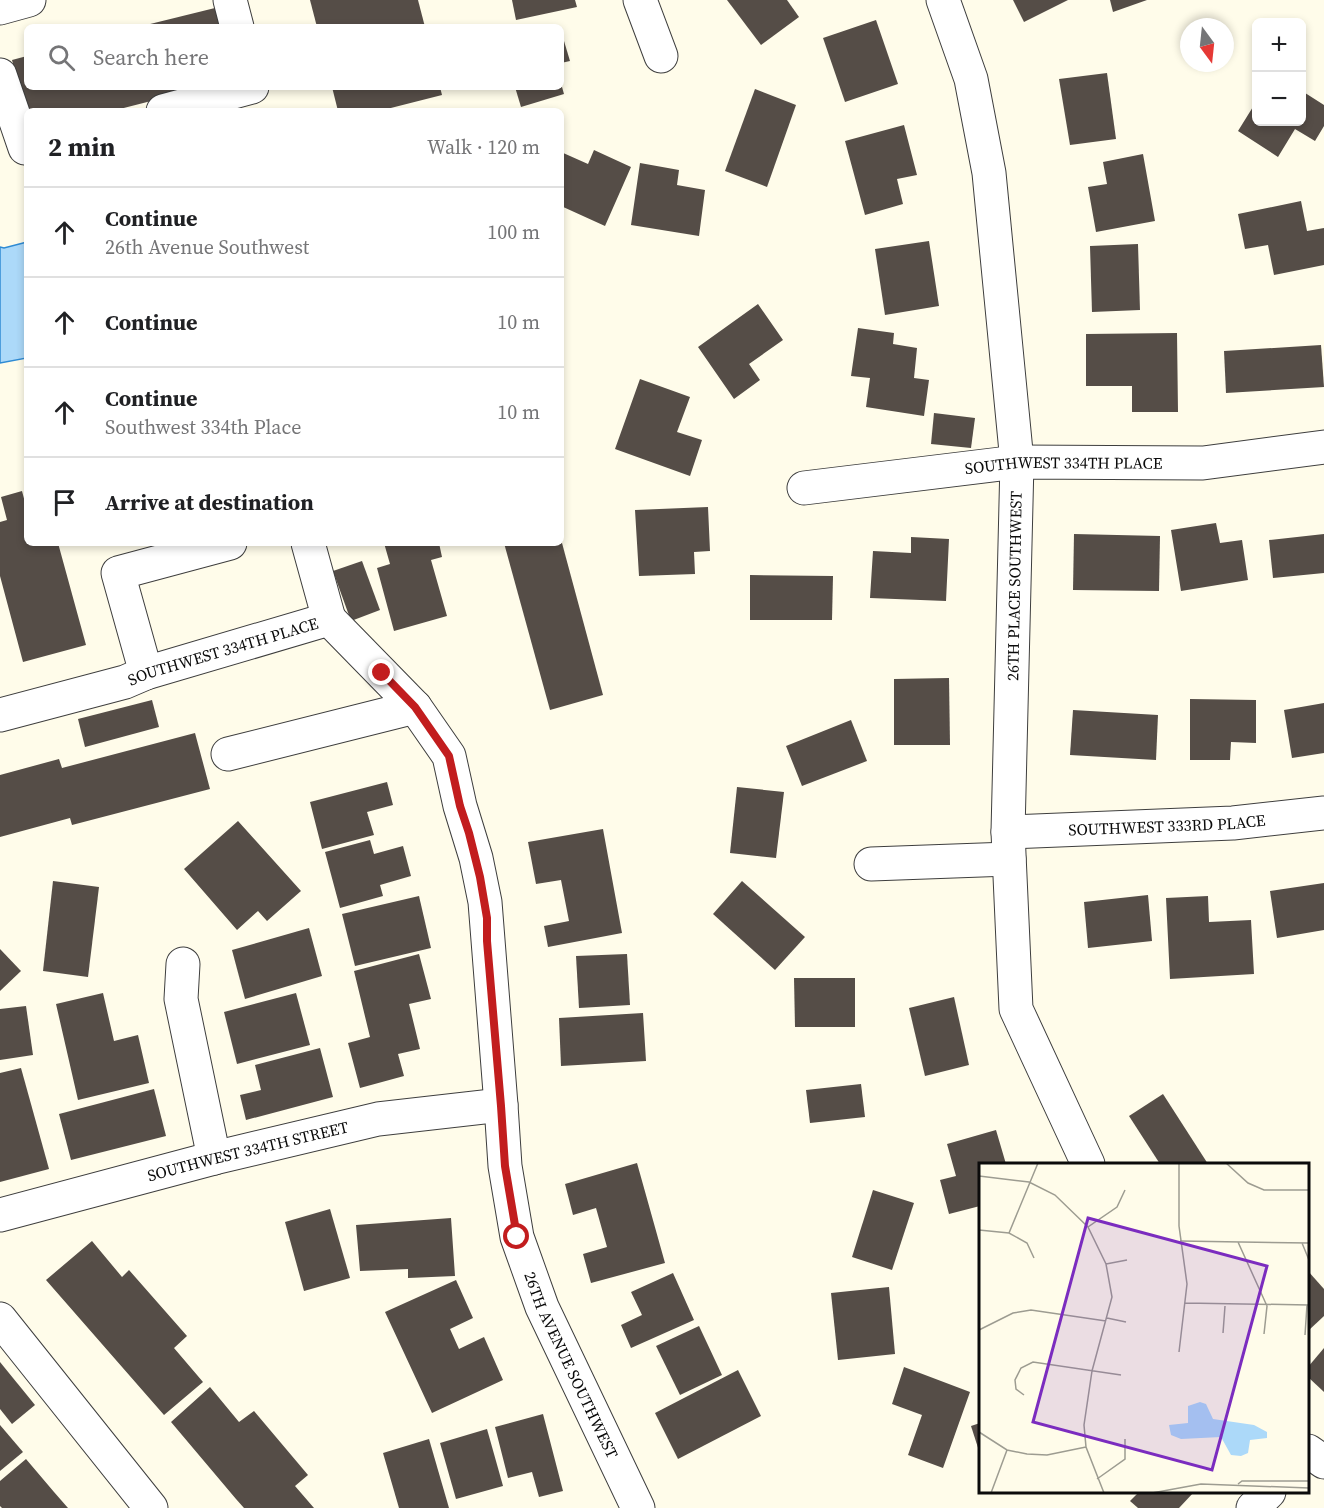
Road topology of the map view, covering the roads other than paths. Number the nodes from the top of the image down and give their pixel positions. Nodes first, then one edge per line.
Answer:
1 (29, 0) edge
2 (230, 0) edge
3 (640, 0) edge
4 (943, 0) edge
5 (0, 8) edge
6 (236, 24) edge
7 (661, 56) dead end
8 (0, 75) edge
9 (241, 90) edge
10 (174, 108) edge
11 (24, 142) edge
12 (1324, 447) edge
13 (1017, 462) junction
14 (804, 489) dead end
15 (219, 546) edge
16 (309, 546) edge
17 (329, 619) junction
18 (146, 674) junction
19 (415, 707) junction
20 (0, 715) edge
21 (228, 754) dead end
22 (449, 756) joint
23 (1324, 813) edge
24 (1009, 846) junction
25 (871, 864) dead end
26 (183, 964) dead end
27 (501, 1106) junction
28 (214, 1158) junction
29 (1088, 1163) edge
30 (0, 1215) edge
31 (0, 1319) edge
32 (1309, 1452) edge
33 (1324, 1462) edge
34 (1267, 1493) edge
35 (152, 1508) edge
36 (638, 1508) edge
37 (1253, 1508) edge

1 - 5 street
2 - 6 street
3 - 7 street
4 - 13 street, 26TH PLACE SOUTHWEST
8 - 11 street
9 - 10 street
12 - 13 street, SOUTHWEST 334TH PLACE
13 - 14 street, SOUTHWEST 334TH PLACE
13 - 24 street, 26TH PLACE SOUTHWEST
15 - 18 street
16 - 17 street
17 - 18 street, SOUTHWEST 334TH PLACE
17 - 19 street, SOUTHWEST 334TH PLACE
18 - 20 street, SOUTHWEST 334TH PLACE
19 - 21 street
19 - 22 street, SOUTHWEST 334TH PLACE
22 - 27 street, 26TH AVENUE SOUTHWEST
23 - 24 street, SOUTHWEST 333RD PLACE
24 - 25 street, SOUTHWEST 333RD PLACE
24 - 29 street, 26TH PLACE SOUTHWEST
26 - 28 street
27 - 28 street, SOUTHWEST 334TH STREET
27 - 36 street, 26TH AVENUE SOUTHWEST
28 - 30 street, SOUTHWEST 334TH STREET
31 - 35 street
32 - 33 street
34 - 37 street

